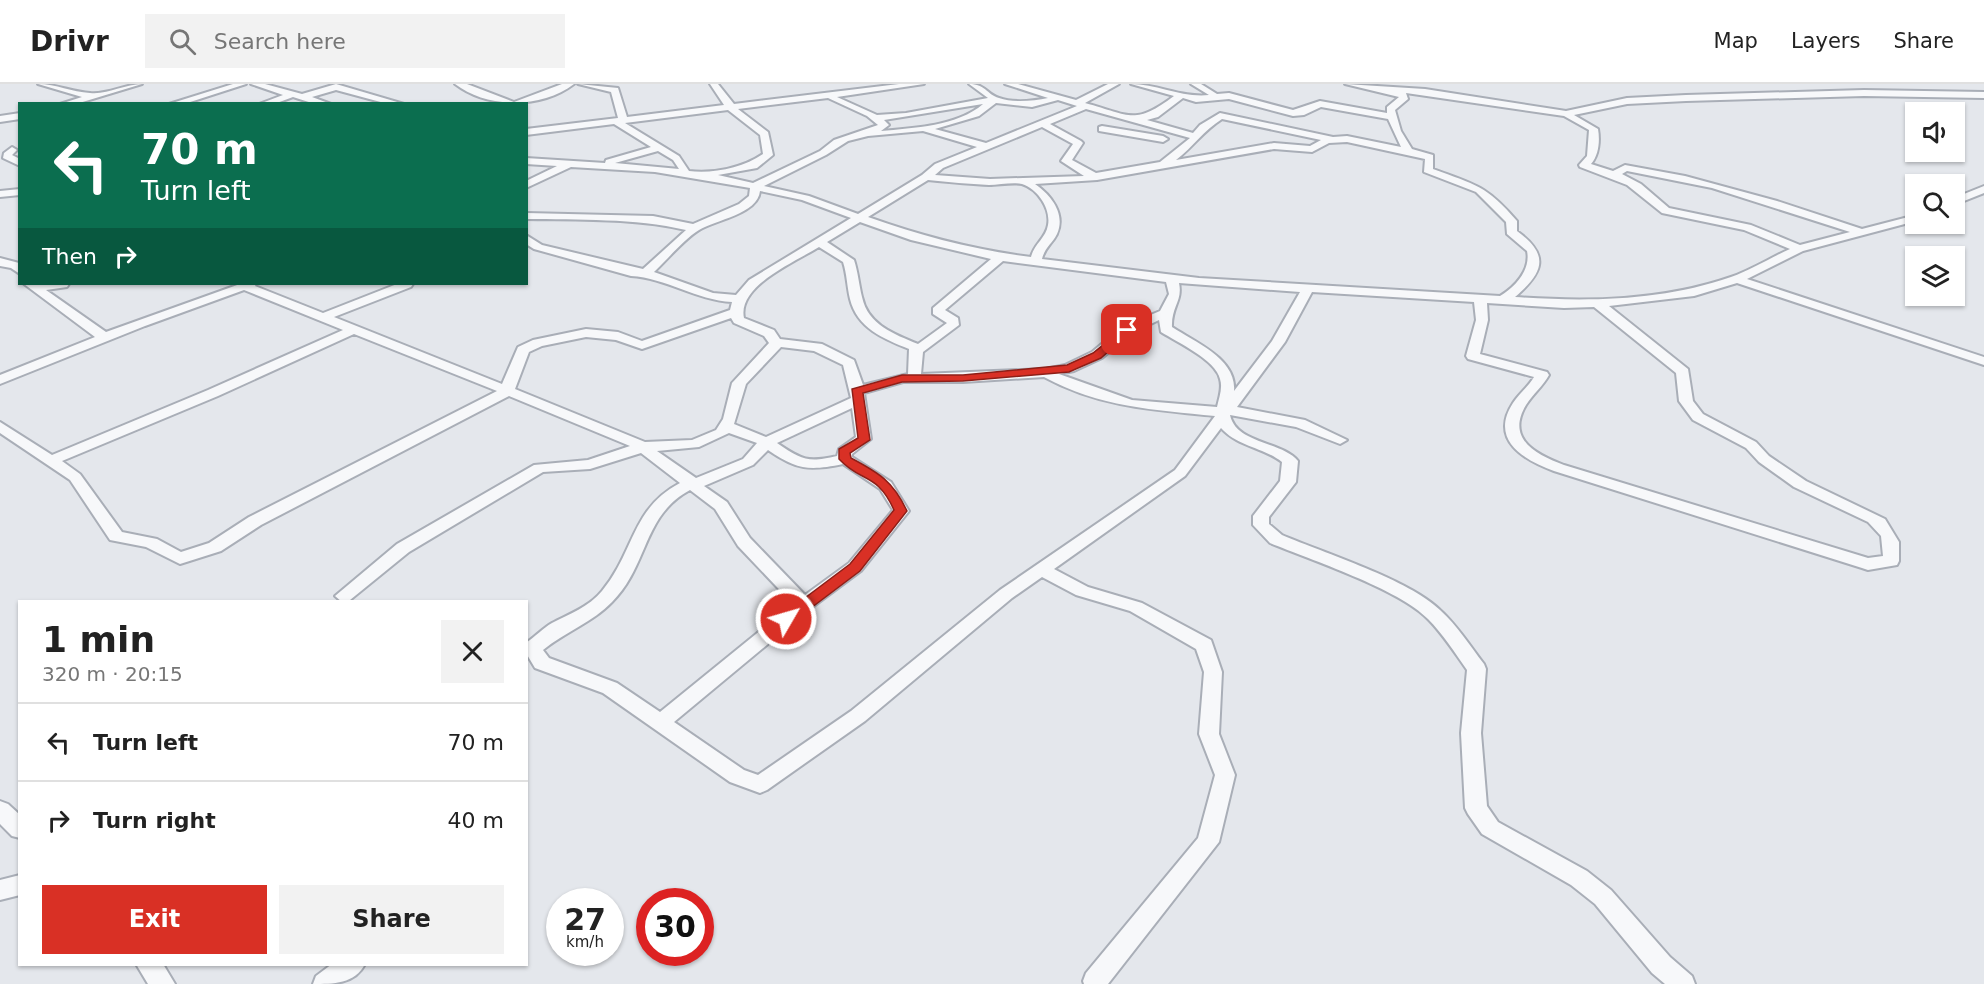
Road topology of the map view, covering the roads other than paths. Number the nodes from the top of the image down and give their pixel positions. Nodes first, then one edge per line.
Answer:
1 (42, 84) edge
2 (138, 84) edge
3 (242, 84) edge
4 (255, 84) edge
5 (459, 84) edge
6 (570, 84) edge
7 (582, 84) edge
8 (618, 84) edge
9 (714, 84) edge
10 (920, 84) edge
11 (973, 84) edge
12 (1009, 84) edge
13 (1115, 84) edge
14 (1135, 84) edge
15 (1195, 84) edge
16 (1349, 84) edge
17 (903, 85) edge
18 (608, 88) junction
19 (1370, 88) junction
20 (1414, 90) junction
21 (832, 95) junction
22 (1403, 95) junction
23 (1984, 95) edge
24 (295, 96) junction
25 (1180, 96) junction
26 (91, 97) junction
27 (1057, 98) junction
28 (1212, 98) junction
29 (994, 100) junction
30 (72, 102) edge
31 (180, 102) edge
32 (271, 102) edge
33 (319, 102) edge
34 (392, 102) edge
35 (507, 102) edge
36 (522, 102) edge
37 (729, 106) junction
38 (1078, 107) junction
39 (1566, 114) junction
40 (18, 116) edge
41 (1220, 116) junction
42 (1391, 117) junction
43 (876, 118) junction
44 (0, 119) edge
45 (619, 120) junction
46 (1135, 121) junction
47 (1044, 124) junction
48 (917, 128) junction
49 (1102, 129) junction
50 (528, 132) edge
51 (864, 134) junction
52 (1081, 136) junction
53 (1194, 140) junction
54 (1341, 140) junction
55 (988, 147) junction
56 (657, 148) junction
57 (16, 149) edge
58 (1408, 151) junction
59 (0, 153) edge
60 (528, 161) edge
61 (18, 162) edge
62 (572, 163) junction
63 (598, 165) junction
64 (1161, 167) junction
65 (684, 172) junction
66 (1614, 175) junction
67 (706, 176) junction
68 (926, 177) junction
69 (1097, 177) junction
70 (1024, 182) junction
71 (528, 184) edge
72 (755, 186) junction
73 (1984, 189) edge
74 (18, 192) edge
75 (0, 194) edge
76 (1965, 197) edge
77 (532, 217) edge
78 (857, 218) junction
79 (1905, 221) edge
80 (694, 228) junction
81 (1861, 232) junction
82 (528, 240) edge
83 (820, 243) junction
84 (1799, 249) junction
85 (1000, 256) junction
86 (18, 258) edge
87 (1036, 261) junction
88 (2, 262) edge
89 (18, 269) edge
90 (646, 273) junction
91 (1172, 279) junction
92 (1737, 279) junction
93 (48, 285) edge
94 (243, 285) edge
95 (248, 285) edge
96 (404, 285) edge
97 (33, 286) edge
98 (1307, 290) junction
99 (1480, 300) junction
100 (1500, 301) junction
101 (1597, 303) junction
102 (738, 305) junction
103 (1165, 313) junction
104 (323, 317) junction
105 (353, 330) junction
106 (104, 337) junction
107 (776, 344) junction
108 (916, 351) junction
109 (1984, 361) edge
110 (1046, 372) junction
111 (914, 377) junction
112 (0, 380) edge
113 (507, 392) junction
114 (857, 396) junction
115 (1225, 414) junction
116 (0, 426) edge
117 (726, 427) junction
118 (1340, 440) dead end
119 (767, 442) junction
120 (643, 447) junction
121 (845, 459) junction
122 (51, 460) junction
123 (694, 483) junction
124 (1043, 570) junction
125 (344, 596) dead end
126 (804, 605) junction
127 (661, 722) junction
128 (0, 810) edge
129 (18, 827) edge
130 (18, 886) edge
131 (0, 890) edge
132 (150, 966) edge
133 (350, 966) edge
134 (163, 984) edge
135 (325, 984) edge
136 (1096, 984) edge
137 (1683, 984) edge

1 - 26 street
2 - 26 street
3 - 31 street
4 - 24 street
5 - 35 street
6 - 36 street
7 - 18 street
8 - 18 street
9 - 37 street
10 - 17 street
11 - 29 street
12 - 27 street
13 - 38 street
14 - 25 street
15 - 28 street
16 - 19 street
17 - 21 street
18 - 45 street
19 - 20 street
19 - 22 street
20 - 22 street
20 - 39 street
21 - 37 street
21 - 43 street
22 - 42 street
23 - 39 street
24 - 32 street
24 - 33 street
24 - 34 street
25 - 28 street
25 - 46 street
26 - 30 street
27 - 29 street
27 - 38 street
28 - 41 street
28 - 42 street
29 - 43 street
29 - 48 street
37 - 45 street
37 - 67 street
38 - 46 street
38 - 47 street
38 - 49 street
39 - 66 street
40 - 44 street
41 - 53 street
41 - 54 street
42 - 58 street
43 - 51 street
45 - 50 street
45 - 56 street
46 - 53 street
47 - 52 street
47 - 55 street
48 - 51 street
48 - 55 street
49 - 52 street
49 - 53 street
51 - 72 street
52 - 69 street
53 - 64 street
54 - 58 street
54 - 64 street
55 - 68 street
56 - 63 street
56 - 65 street
57 - 59 street
57 - 61 street
58 - 100 street
60 - 62 street
62 - 63 street
62 - 71 street
63 - 65 street
64 - 69 street
65 - 67 street
66 - 81 street
66 - 84 street
67 - 72 street
68 - 70 street
68 - 78 street
69 - 70 street
70 - 87 street
72 - 78 street
72 - 80 street
73 - 76 street
74 - 75 street
77 - 80 street
78 - 83 street
78 - 85 street
79 - 81 street
80 - 90 street
81 - 84 street
82 - 90 street
83 - 102 street
83 - 108 street
84 - 92 street
85 - 87 street
85 - 108 street
86 - 88 street
87 - 91 street
88 - 89 street
90 - 102 street
91 - 98 street
91 - 103 street
92 - 101 street
92 - 109 street
93 - 97 street
94 - 106 street
95 - 104 street
96 - 104 street
97 - 106 street
98 - 99 street
98 - 115 street
99 - 100 street
99 - 101 street
100 - 101 street
102 - 107 street
102 - 113 street
103 - 110 street
103 - 115 street
104 - 105 street
105 - 113 street
105 - 122 street
106 - 112 street
107 - 114 street
107 - 117 street
108 - 111 street
110 - 111 street
110 - 115 street
111 - 114 street
113 - 120 street
113 - 122 street
114 - 119 street
114 - 121 street
115 - 118 street
115 - 124 street
115 - 137 street
116 - 122 street
117 - 119 street
117 - 120 street
119 - 121 street
119 - 123 street
120 - 123 street
120 - 125 street
121 - 126 street
123 - 126 street
123 - 127 street
124 - 127 street
124 - 136 street
126 - 127 street
128 - 129 street
130 - 131 street
132 - 134 street
133 - 135 street

